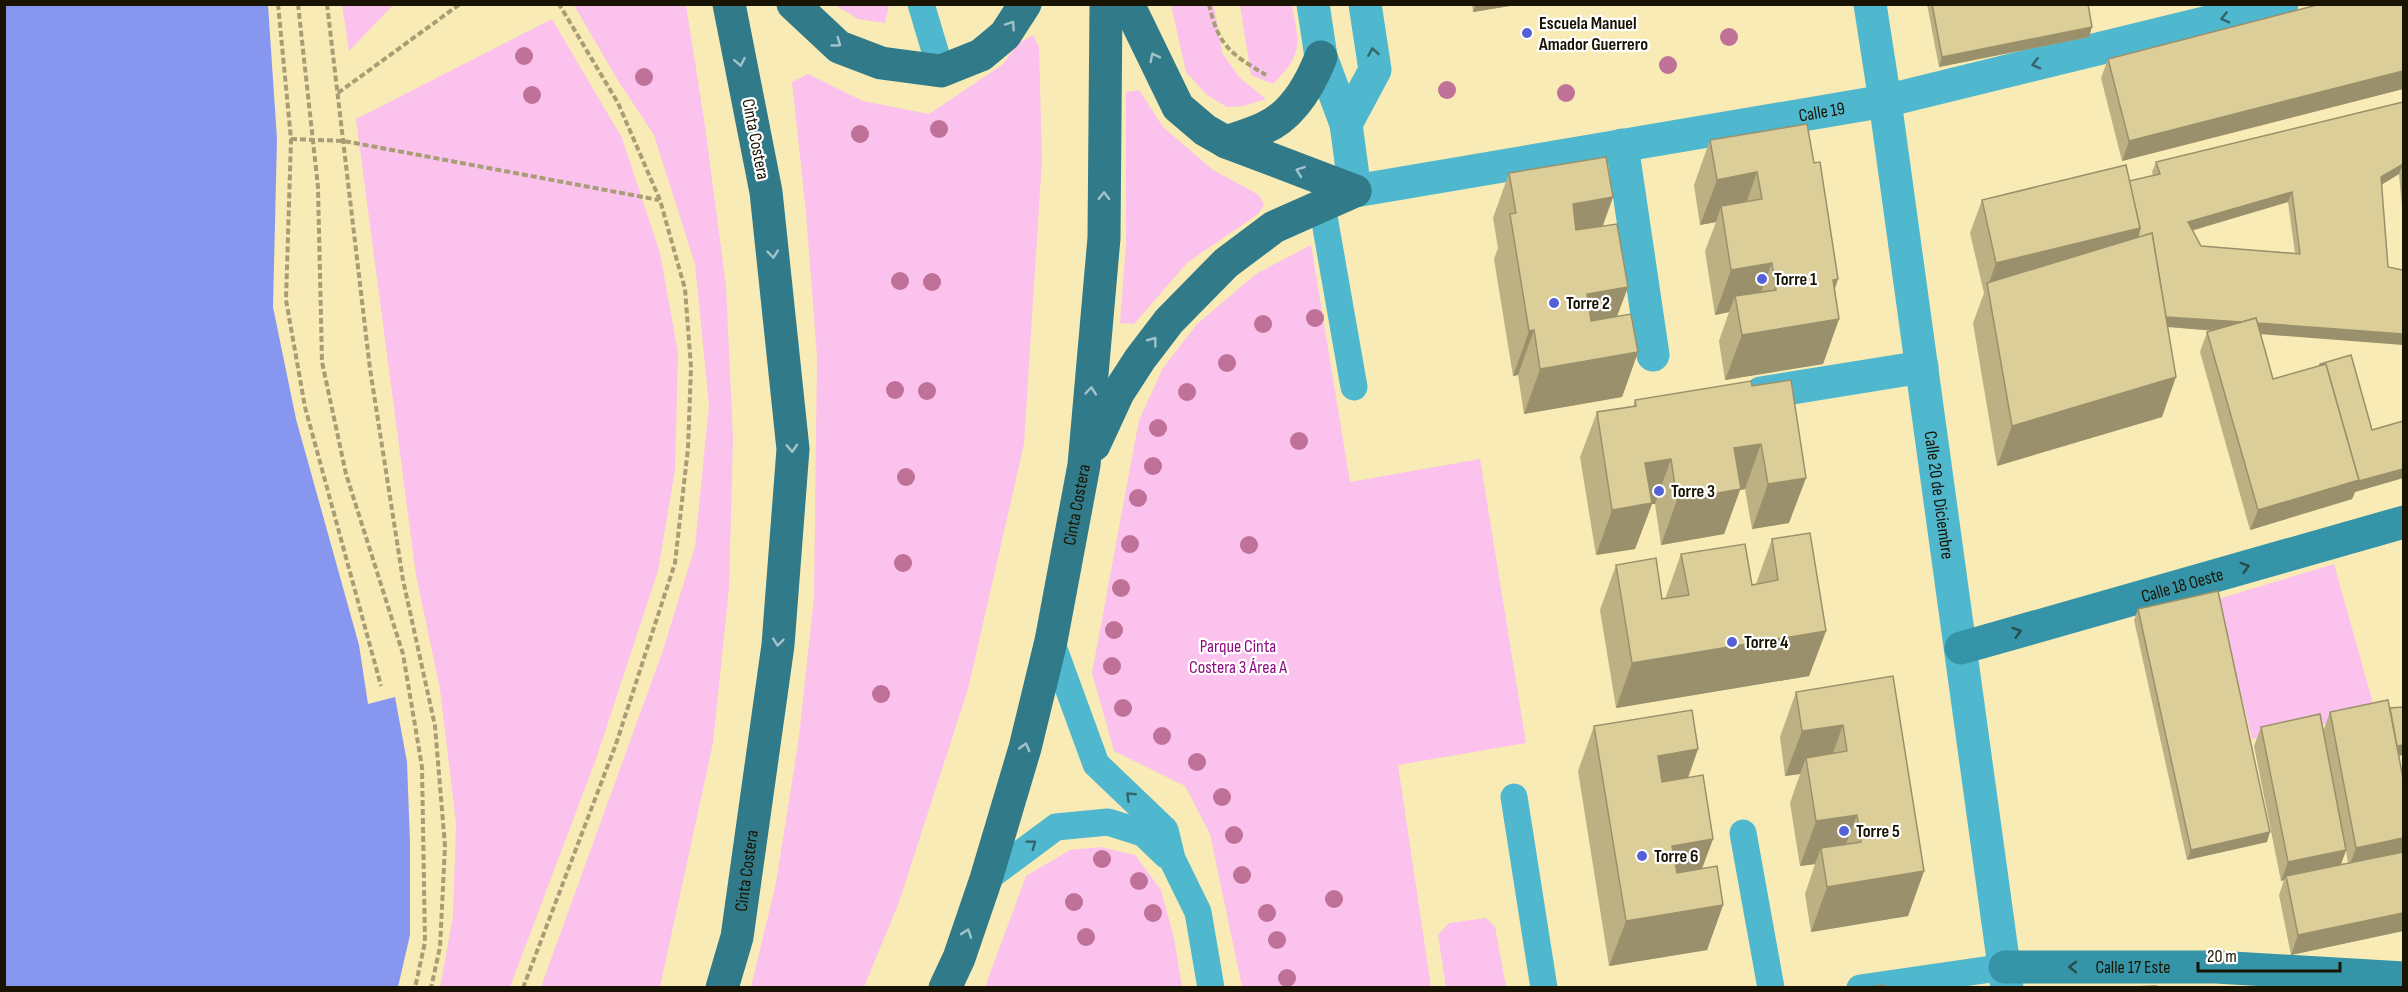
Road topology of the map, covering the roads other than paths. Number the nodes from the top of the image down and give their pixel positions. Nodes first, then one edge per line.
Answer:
1 (729, 4) edge
2 (793, 4) edge
3 (921, 4) edge
4 (1025, 4) edge
5 (1106, 4) edge
6 (1128, 4) edge
7 (1313, 4) edge
8 (1365, 4) edge
9 (1870, 4) edge
10 (2282, 4) edge
11 (1321, 57) junction
12 (941, 71) junction
13 (1885, 101) junction
14 (1346, 124) junction
15 (1226, 142) junction
16 (1622, 145) junction
17 (1355, 191) junction
18 (1322, 205) junction
19 (1653, 355) dead end
20 (1922, 367) junction
21 (1354, 387) dead end
22 (1761, 393) edge
23 (1084, 465) junction
24 (2403, 522) edge
25 (1051, 641) junction
26 (1960, 648) junction
27 (1514, 796) dead end
28 (1743, 834) dead end
29 (1172, 860) junction
30 (986, 879) junction
31 (2006, 977) edge
32 (2403, 978) edge
33 (722, 987) edge
34 (945, 987) edge
35 (1211, 987) edge
36 (1544, 987) edge
37 (1771, 987) edge
38 (1860, 987) edge

1 -> 33 main road, Cinta Costera
2 -> 12 main road
3 - 12 lane
12 -> 4 main road
23 -> 5 main road, Cinta Costera
15 -> 6 main road
7 - 11 street
14 -> 8 street
9 - 13 street, Calle 20 de Diciembre
10 -> 13 street, Calle 19
11 - 14 street
11 - 15 main road
13 - 16 street, Calle 19
13 - 20 street, Calle 20 de Diciembre
14 - 17 street
17 -> 15 main road
16 - 17 street, Calle 19
16 - 19 street
17 - 18 main road
18 - 21 lane
23 -> 18 main road
20 - 22 street
20 - 26 street, Calle 20 de Diciembre
23 - 25 main road, Cinta Costera
26 -> 24 street, Calle 18 Oeste
29 -> 25 lane
30 -> 25 main road, Cinta Costera
26 - 31 street, Calle 20 de Diciembre
27 - 36 lane
28 - 37 lane
30 -> 29 lane
29 - 35 lane
34 -> 30 main road, Cinta Costera
32 -> 31 street, Calle 17 Este
31 - 38 lane

